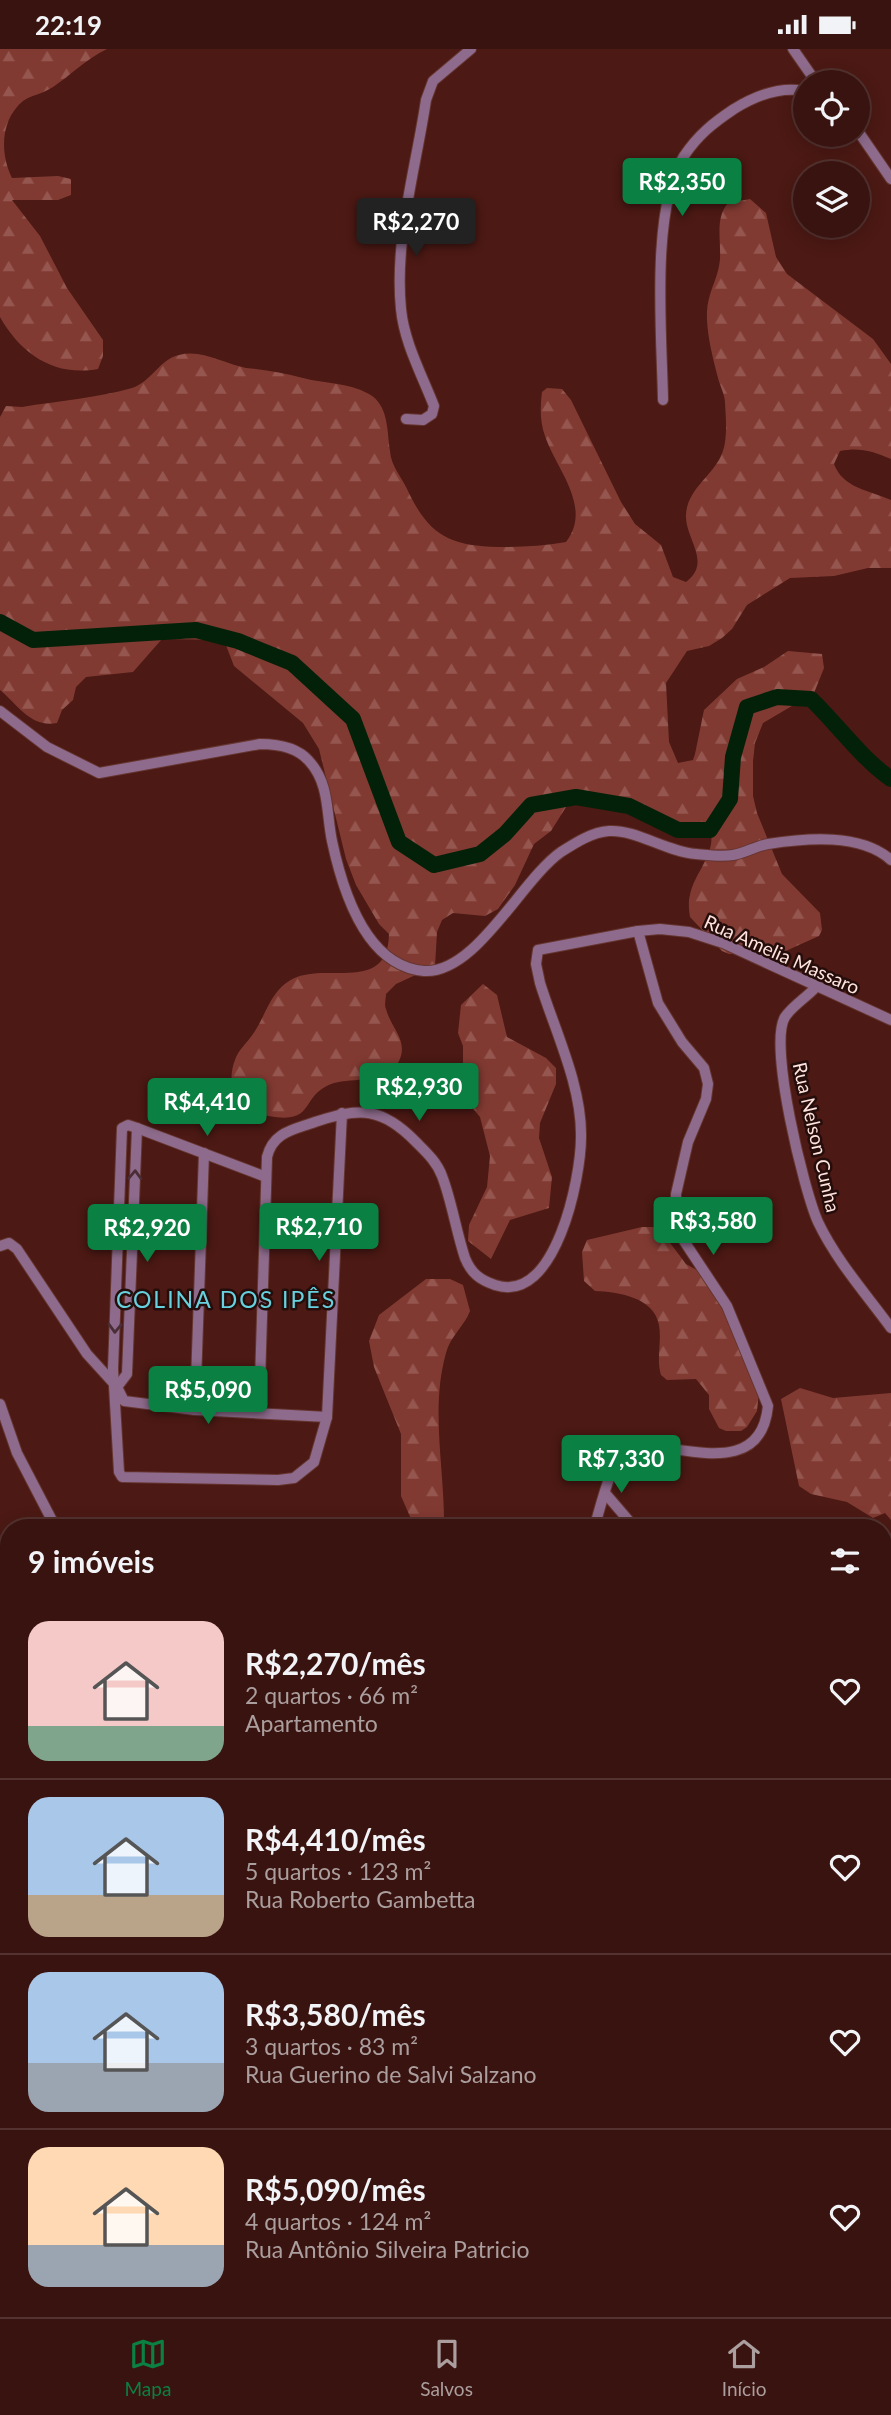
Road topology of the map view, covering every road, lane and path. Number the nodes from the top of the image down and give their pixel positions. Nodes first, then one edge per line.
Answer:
1 (471, 49) edge
2 (793, 49) edge
3 (808, 70) edge
4 (793, 91) edge
5 (869, 147) edge
6 (891, 179) edge
7 (663, 400) dead end
8 (406, 419) dead end
9 (0, 711) edge
10 (891, 860) edge
11 (638, 931) junction
12 (816, 987) junction
13 (891, 1020) edge
14 (342, 1113) junction
15 (204, 1153) junction
16 (266, 1177) junction
17 (1, 1245) edge
18 (891, 1328) edge
19 (117, 1387) junction
20 (0, 1404) edge
21 (195, 1410) junction
22 (259, 1413) junction
23 (327, 1417) junction
24 (605, 1493) junction
25 (51, 1519) edge
26 (597, 1519) edge
27 (627, 1519) edge

1 - 8 street
2 - 3 street
4 - 7 street
5 - 6 street
9 - 10 street
11 - 12 street, Rua Amelia Massaro
11 - 14 street, Rua Amelia Massaro
11 - 24 street
12 - 13 street, Rua Amelia Massaro
12 - 18 street, Rua Nelson Cunha
14 - 16 street
14 - 23 street
15 - 16 street
15 - 19 street
15 - 21 street
16 - 22 street
17 - 19 street
19 - 21 street
19 - 23 street
20 - 25 street
21 - 22 street
22 - 23 street
24 - 26 street
24 - 27 street

